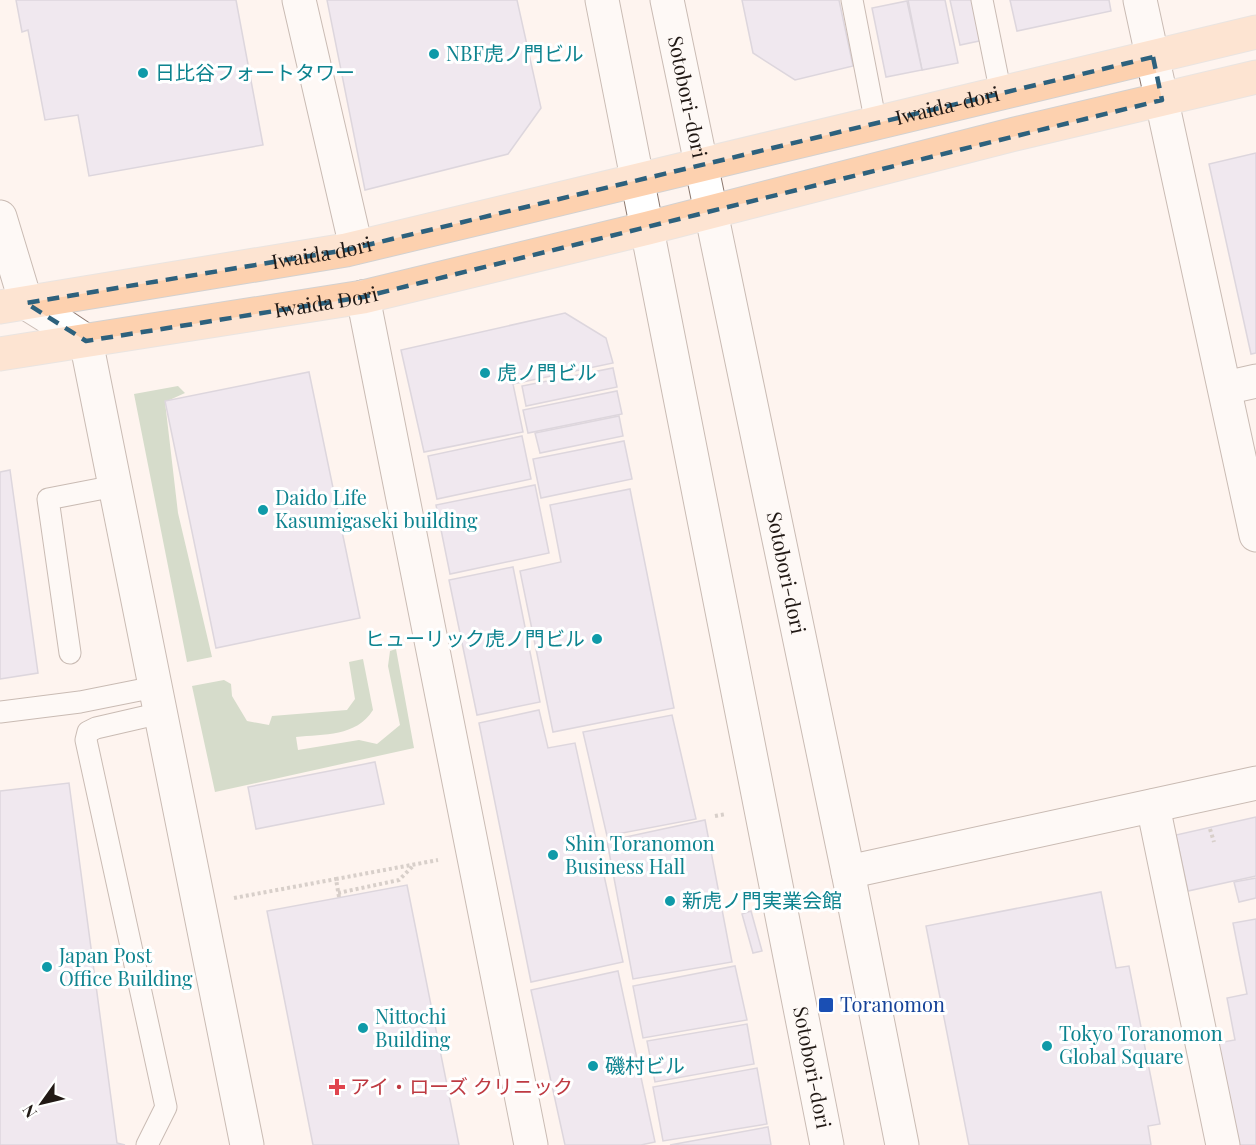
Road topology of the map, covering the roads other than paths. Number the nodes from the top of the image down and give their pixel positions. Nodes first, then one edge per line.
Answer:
1 (299, 0) edge
2 (602, 0) edge
3 (667, 0) edge
4 (852, 0) edge
5 (982, 0) edge
6 (1140, 0) edge
7 (1256, 32) edge
8 (1153, 57) junction
9 (1256, 77) edge
10 (1002, 94) junction
11 (1162, 100) junction
12 (876, 124) junction
13 (701, 166) junction
14 (639, 180) junction
15 (712, 211) junction
16 (0, 217) edge
17 (648, 228) junction
18 (356, 247) junction
19 (363, 297) junction
20 (25, 309) edge
21 (86, 340) junction
22 (0, 354) edge
23 (1241, 385) edge
24 (115, 486) junction
25 (1256, 534) edge
26 (70, 653) dead end
27 (158, 700) junction
28 (0, 712) edge
29 (1256, 783) edge
30 (1153, 806) junction
31 (848, 872) junction
32 (147, 1145) edge
33 (247, 1145) edge
34 (531, 1145) edge
35 (827, 1145) edge
36 (902, 1145) edge
37 (1224, 1145) edge

1 - 18 street
2 - 14 street, Sotobori-dori
3 - 13 street, Sotobori-dori
4 - 12 lane
5 - 10 lane
6 - 8 street
7 - 8 main road, Iwaida-dori
8 - 10 main road, Iwaida-dori
8 - 11 street
9 - 11 main road
10 - 12 main road, Iwaida-dori
11 - 15 main road
11 - 23 street
12 - 13 main road, Iwaida-dori
13 - 14 main road, Iwaida-dori
13 - 15 street, Sotobori-dori
14 - 17 street, Sotobori-dori
14 - 18 main road, Iwaida dori
15 - 17 main road
15 - 31 street, Sotobori-dori
16 - 20 street
17 - 19 main road, Iwaida Dori
17 - 35 street, Sotobori-dori
18 - 20 main road, Iwaida dori
19 - 21 main road, Iwaida Dori
19 - 34 street
20 - 21 street
21 - 22 main road, Iwaida Dori
21 - 24 street
23 - 25 street
24 - 26 lane
24 - 27 street
27 - 28 lane
27 - 32 lane
27 - 33 street
29 - 30 street
30 - 31 street
30 - 37 street
31 - 36 street, Sotobori-dori

